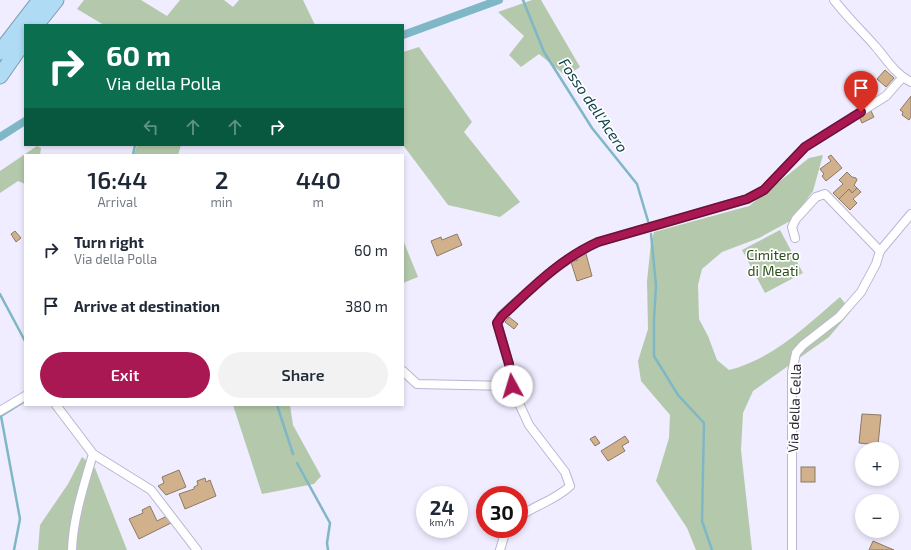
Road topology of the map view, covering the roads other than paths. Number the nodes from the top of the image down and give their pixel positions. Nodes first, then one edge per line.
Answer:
1 (40, 0) edge
2 (56, 0) edge
3 (834, 0) edge
4 (37, 24) edge
5 (24, 41) edge
6 (0, 52) edge
7 (0, 76) edge
8 (902, 78) junction
9 (911, 82) edge
10 (911, 214) edge
11 (795, 238) dead end
12 (880, 251) junction
13 (404, 372) edge
14 (512, 386) junction
15 (24, 397) edge
16 (57, 406) edge
17 (0, 411) edge
18 (93, 454) junction
19 (528, 511) edge
20 (504, 538) edge
21 (72, 550) edge
22 (197, 550) edge
23 (500, 550) edge
24 (792, 550) edge

1 - 6 highway
2 - 4 highway
3 - 8 street
5 - 7 highway
8 - 9 street
8 - 14 street
10 - 12 street, Via della Cella
11 - 12 street
12 - 24 street, Via della Cella
13 - 14 street
14 - 19 street
15 - 17 street
16 - 18 street
18 - 21 street
18 - 22 street
20 - 23 street

